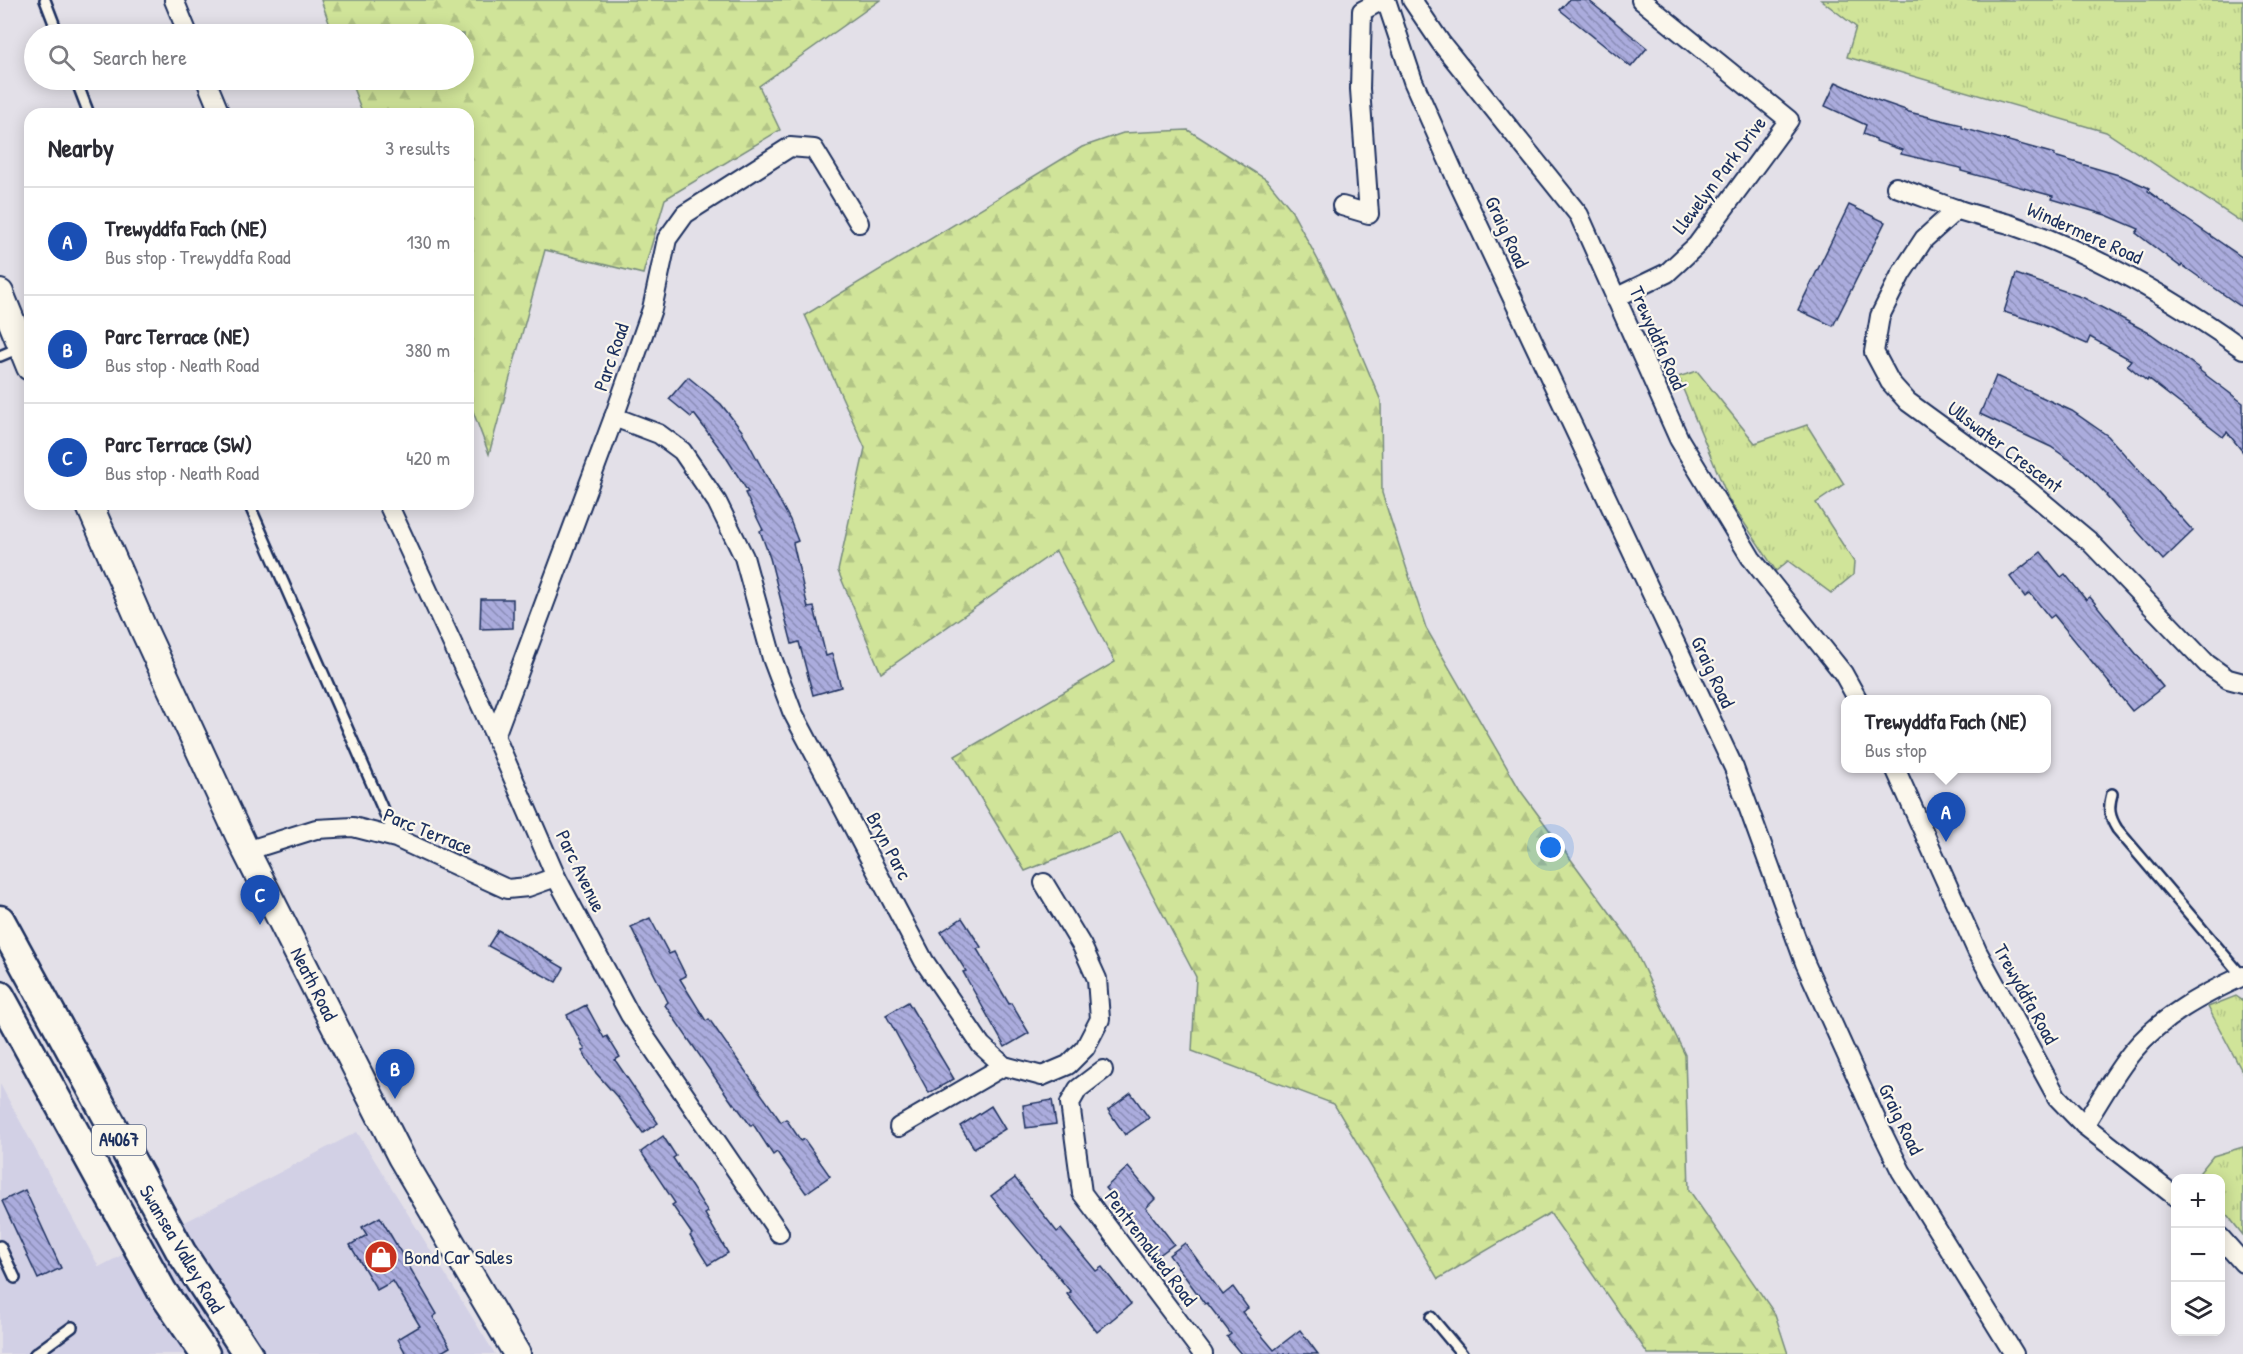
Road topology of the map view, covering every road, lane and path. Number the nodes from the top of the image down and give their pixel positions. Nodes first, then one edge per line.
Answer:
1 (45, 0) edge
2 (174, 0) edge
3 (1384, 0) edge
4 (1412, 0) edge
5 (1641, 0) edge
6 (54, 24) edge
7 (184, 24) edge
8 (80, 90) edge
9 (210, 90) edge
10 (87, 108) edge
11 (218, 108) edge
12 (1896, 187) dead end
13 (1342, 206) dead end
14 (1957, 210) junction
15 (859, 223) dead end
16 (0, 293) edge
17 (1615, 298) junction
18 (2243, 349) edge
19 (17, 357) edge
20 (614, 417) junction
21 (92, 510) edge
22 (252, 510) edge
23 (391, 510) edge
24 (2243, 683) edge
25 (1856, 695) edge
26 (495, 736) junction
27 (1897, 773) edge
28 (2112, 794) dead end
29 (396, 838) junction
30 (246, 851) junction
31 (556, 877) junction
32 (1044, 883) dead end
33 (0, 920) edge
34 (2243, 976) edge
35 (0, 996) edge
36 (1004, 1066) junction
37 (1103, 1070) dead end
38 (2084, 1125) junction
39 (899, 1127) dead end
40 (2171, 1194) edge
41 (779, 1233) dead end
42 (2225, 1243) edge
43 (0, 1246) edge
44 (2243, 1263) edge
45 (15, 1278) dead end
46 (1431, 1317) dead end
47 (72, 1327) dead end
48 (35, 1354) edge
49 (205, 1354) edge
50 (248, 1354) edge
51 (516, 1354) edge
52 (1203, 1354) edge
53 (1462, 1354) edge
54 (2014, 1354) edge

1 - 6 lane
2 - 7 street
3 - 13 street
3 - 54 street, Graig Road
4 - 17 street, Trewyddfa Road
5 - 17 street, Llewelyn Park Drive
8 - 10 lane
9 - 11 street
12 - 14 street, Windermere Road
14 - 18 street, Windermere Road
14 - 24 street, Ullswater Crescent
15 - 20 street, Parc Road
16 - 19 main road
17 - 25 street, Trewyddfa Road
20 - 26 street, Parc Road
20 - 36 street, Bryn Parc
21 - 30 main road, Neath Road
22 - 29 lane
23 - 26 street, Parc Avenue
26 - 31 street, Parc Avenue
27 - 38 street, Trewyddfa Road
28 - 34 lane
29 - 30 street, Parc Terrace
29 - 31 street, Parc Terrace
30 - 51 main road, Neath Road
31 - 41 street, Parc Avenue
32 - 36 street, Bryn Parc
33 - 50 main road, Swansea Valley Road / A4067
34 - 38 street
35 - 49 main road, Swansea Valley Road / A4067
36 - 39 street
37 - 52 street, Pentremalwed Road
38 - 40 street, Trewyddfa Road
42 - 44 street
43 - 45 lane
46 - 53 lane
47 - 48 lane

